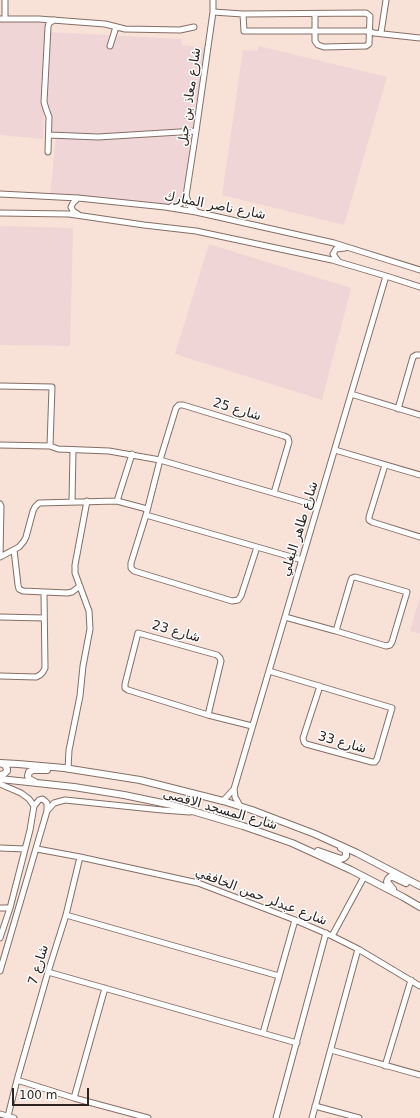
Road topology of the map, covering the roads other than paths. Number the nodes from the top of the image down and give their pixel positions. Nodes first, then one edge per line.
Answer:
1 (4, 0) edge
2 (213, 0) edge
3 (386, 0) edge
4 (213, 12) junction
5 (243, 14) junction
6 (315, 14) junction
7 (3, 19) edge
8 (54, 20) junction
9 (116, 27) junction
10 (194, 27) dead end
11 (369, 30) junction
12 (315, 31) junction
13 (381, 33) junction
14 (420, 38) edge
15 (110, 46) dead end
16 (196, 131) junction
17 (49, 135) junction
18 (48, 152) dead end
19 (0, 194) edge
20 (186, 196) junction
21 (78, 198) junction
22 (166, 207) junction
23 (196, 212) junction
24 (0, 213) edge
25 (81, 217) junction
26 (348, 248) junction
27 (338, 261) junction
28 (420, 270) edge
29 (386, 276) junction
30 (420, 287) edge
31 (420, 355) edge
32 (0, 386) edge
33 (351, 394) junction
34 (398, 409) junction
35 (420, 415) edge
36 (0, 445) edge
37 (50, 446) junction
38 (73, 450) junction
39 (335, 450) junction
40 (132, 454) junction
41 (160, 460) junction
42 (385, 465) junction
43 (420, 475) edge
44 (274, 493) junction
45 (87, 501) junction
46 (117, 501) junction
47 (72, 502) junction
48 (0, 504) edge
49 (318, 506) junction
50 (146, 512) junction
51 (420, 538) edge
52 (257, 547) junction
53 (14, 550) junction
54 (0, 557) edge
55 (302, 560) junction
56 (80, 586) junction
57 (44, 593) junction
58 (0, 617) edge
59 (285, 617) junction
60 (44, 618) junction
61 (336, 631) junction
62 (269, 671) junction
63 (0, 676) edge
64 (320, 686) junction
65 (208, 715) junction
66 (252, 726) junction
67 (0, 763) edge
68 (66, 769) junction
69 (0, 775) edge
70 (0, 779) edge
71 (38, 783) junction
72 (0, 784) edge
73 (234, 789) junction
74 (223, 801) junction
75 (34, 806) junction
76 (240, 806) junction
77 (47, 811) junction
78 (200, 813) junction
79 (329, 840) junction
80 (292, 843) junction
81 (0, 848) edge
82 (37, 848) junction
83 (25, 849) junction
84 (80, 857) junction
85 (364, 877) junction
86 (420, 886) edge
87 (420, 890) edge
88 (403, 897) junction
89 (420, 907) edge
90 (0, 908) edge
91 (10, 908) junction
92 (66, 915) junction
93 (295, 920) junction
94 (326, 933) junction
95 (332, 936) junction
96 (0, 938) edge
97 (358, 950) junction
98 (0, 971) edge
99 (48, 972) junction
100 (279, 976) junction
101 (411, 980) junction
102 (420, 986) edge
103 (105, 988) junction
104 (263, 1033) junction
105 (297, 1043) junction
106 (331, 1050) junction
107 (386, 1066) junction
108 (420, 1075) edge
109 (17, 1080) junction
110 (74, 1098) junction
111 (315, 1106) junction
112 (0, 1114) edge
113 (8, 1116) junction
114 (14, 1118) edge
115 (148, 1118) edge
116 (276, 1118) edge
117 (312, 1118) edge
118 (359, 1118) edge

1 - 7 street
2 - 4 street, شارع معاذ بن جبل
3 - 13 street
4 - 5 street
4 - 16 street, شارع معاذ بن جبل
5 - 6 street
5 - 12 street
6 - 11 street
6 - 12 street
7 - 8 street
8 - 9 street
8 - 17 street
9 - 10 street
9 - 15 street
11 - 12 street
11 - 12 street
11 - 13 street
13 - 14 street
16 - 17 street
16 - 20 street, شارع معاذ بن جبل
17 - 18 street
19 - 21 street, شارع ناصر المبارك
20 - 22 street
20 - 23 street
21 - 22 street, شارع ناصر المبارك
21 - 25 street
22 - 23 street, شارع ناصر المبارك
23 - 26 street, شارع ناصر المبارك
24 - 25 street
25 - 27 street
26 - 27 street
26 - 28 street, شارع ناصر المبارك
27 - 29 street
29 - 30 street
29 - 33 street, شارع طاهر البغلي
31 - 34 street
32 - 37 street
33 - 34 street
33 - 39 street, شارع طاهر البغلي
34 - 35 street
36 - 37 street
37 - 38 street
38 - 40 street
38 - 47 street
39 - 42 street
39 - 49 street, شارع طاهر البغلي
40 - 41 street
40 - 46 street
41 - 44 street
41 - 44 street, شارع 25
41 - 50 street, شارع 25
42 - 43 street
42 - 51 street
44 - 49 street
45 - 46 street
45 - 47 street
45 - 56 street
46 - 50 street
47 - 53 street
48 - 54 street
49 - 55 street, شارع طاهر البغلي
50 - 52 street
50 - 52 street, شارع 25
52 - 55 street
53 - 54 street
53 - 57 street
55 - 59 street, شارع طاهر البغلي
56 - 57 street
56 - 68 street
57 - 60 street
58 - 60 street
59 - 61 street
59 - 62 street, شارع طاهر البغلي
60 - 63 street
61 - 61 street
62 - 64 street, شارع 33
62 - 66 street, شارع طاهر البغلي
64 - 64 street, شارع 33
65 - 65 street, شارع 23
65 - 66 street, شارع 23
66 - 73 street, شارع طاهر البغلي
67 - 68 main road, شارع المسجد الاقصى
67 - 69 main road
68 - 71 main road
68 - 74 main road, شارع المسجد الاقصى
70 - 71 main road, شارع المسجد الاقصى
71 - 78 main road, شارع المسجد الاقصى
72 - 75 street
73 - 74 street, شارع طاهر البغلي
73 - 76 street
74 - 76 main road, شارع المسجد الاقصى
75 - 77 street
75 - 83 street
76 - 79 main road, شارع المسجد الاقصى
77 - 78 street
77 - 82 street
78 - 80 main road, شارع المسجد الاقصى
79 - 80 main road
79 - 86 main road, شارع المسجد الاقصى
80 - 85 main road, شارع المسجد الاقصى
81 - 83 street
82 - 84 street, شارع عبدلر حمن الخافقي
82 - 98 street
83 - 91 street
84 - 92 street, شارع 7
84 - 93 street, شارع عبدلر حمن الخافقي
85 - 88 main road, شارع المسجد الاقصى
85 - 95 street
87 - 88 main road
88 - 89 main road, شارع المسجد الاقصى
90 - 91 street
91 - 96 street
92 - 99 street, شارع 7
92 - 100 street
93 - 94 street, شارع عبدلر حمن الخافقي
93 - 100 street
94 - 95 street, شارع عبدلر حمن الخافقي
94 - 105 street
95 - 97 street, شارع عبدلر حمن الخافقي
97 - 101 street, شارع عبدلر حمن الخافقي
97 - 106 street
99 - 103 street
99 - 109 street, شارع 7
100 - 104 street
101 - 102 street, شارع عبدلر حمن الخافقي
101 - 107 street
103 - 104 street
103 - 110 street
104 - 105 street
105 - 116 street
106 - 107 street
106 - 111 street
107 - 108 street
109 - 110 street
109 - 113 street, شارع 7
110 - 115 street
111 - 117 street
111 - 118 street
112 - 113 street
113 - 114 street

